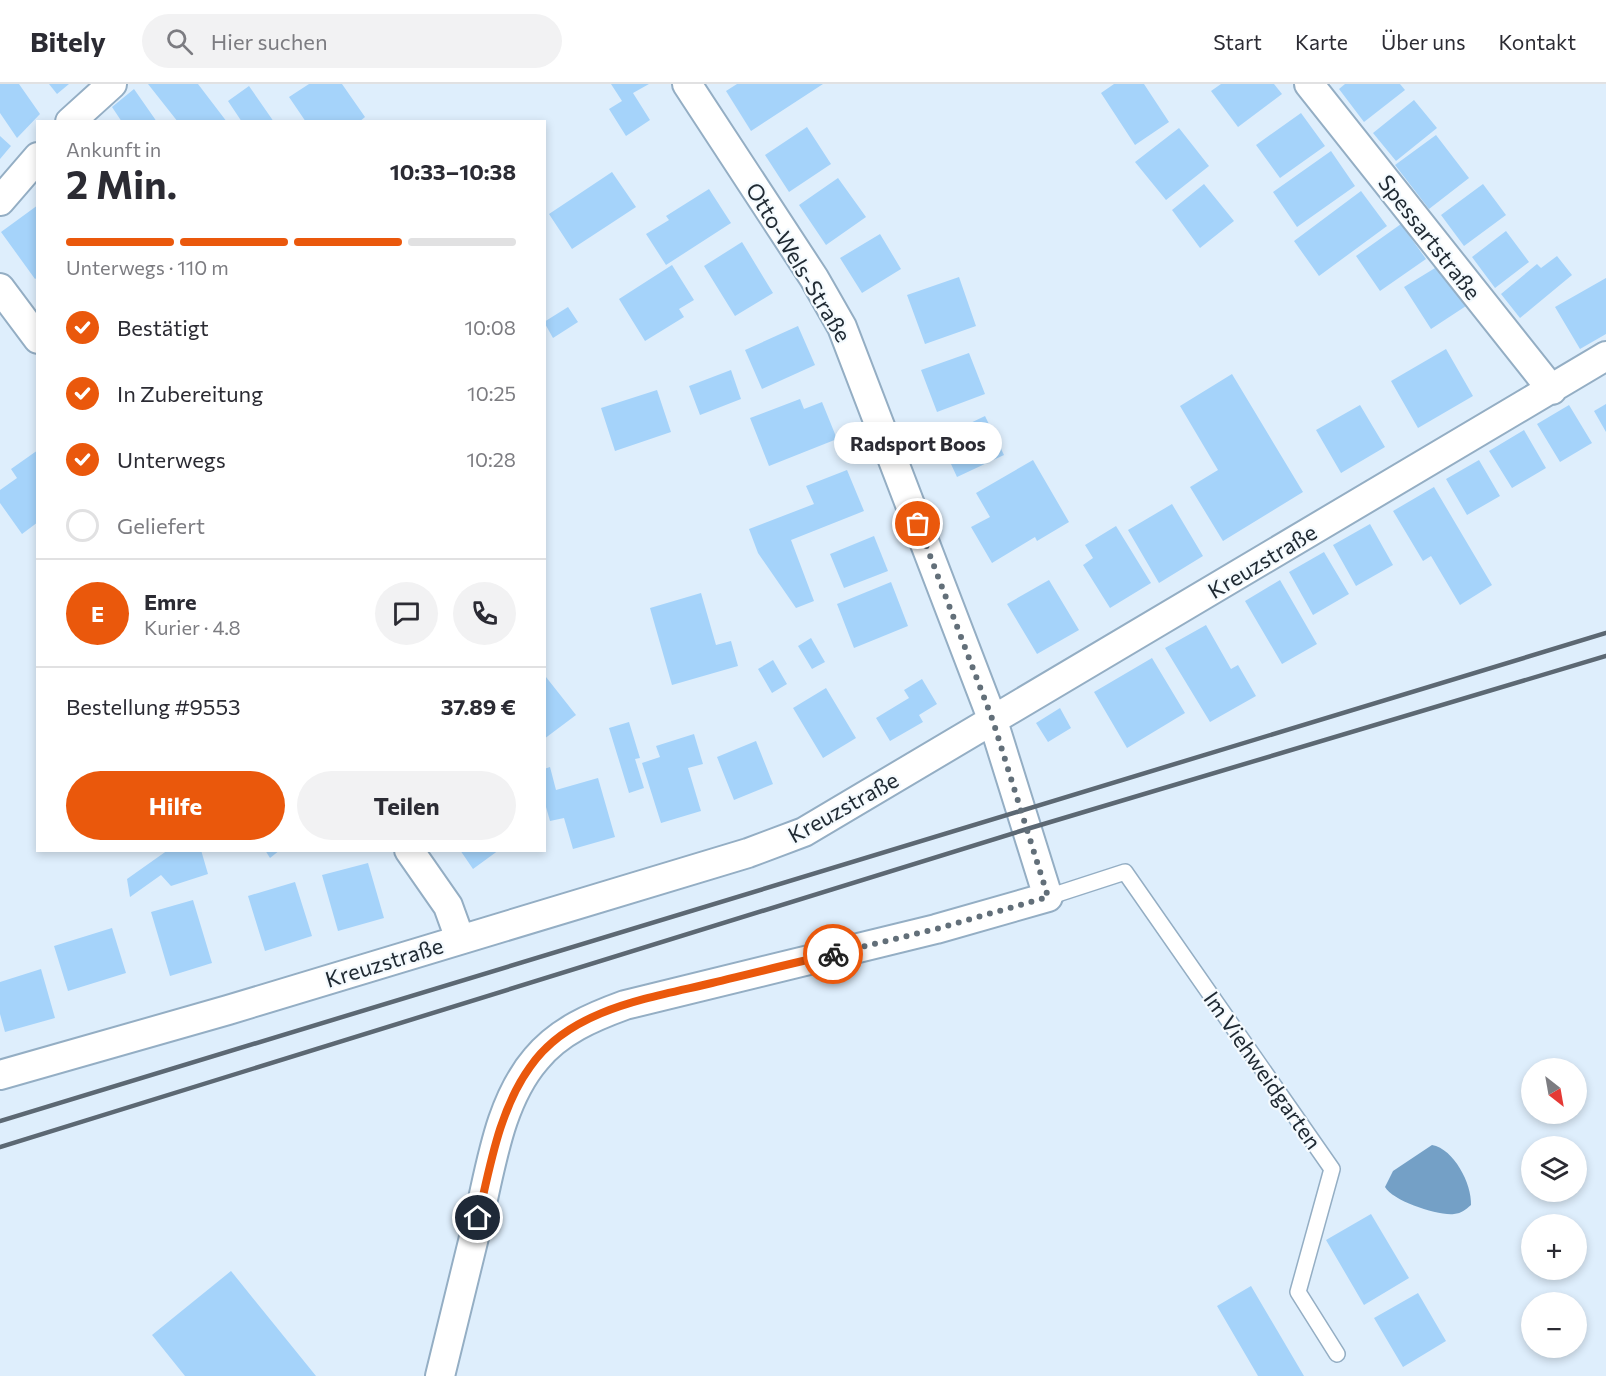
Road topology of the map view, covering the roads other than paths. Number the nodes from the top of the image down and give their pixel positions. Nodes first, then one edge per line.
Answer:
1 (112, 84) edge
2 (687, 84) edge
3 (1309, 84) edge
4 (72, 120) edge
5 (36, 159) edge
6 (0, 201) edge
7 (0, 288) edge
8 (36, 336) edge
9 (1606, 356) edge
10 (1552, 390) junction
11 (993, 721) junction
12 (410, 852) edge
13 (1048, 897) junction
14 (460, 939) junction
15 (0, 1075) edge
16 (1337, 1354) dead end
17 (440, 1376) edge

1 - 4 street
2 - 11 street, Otto-Wels-Straße
3 - 10 street, Spessartstraße
5 - 6 street
7 - 8 street
9 - 10 street, Kreuzstraße
10 - 11 street, Kreuzstraße
11 - 13 street, Otto-Wels-Straße
11 - 14 street, Kreuzstraße
12 - 14 street
13 - 16 lane, Im Viehweidgarten
13 - 17 street
14 - 15 street, Kreuzstraße

